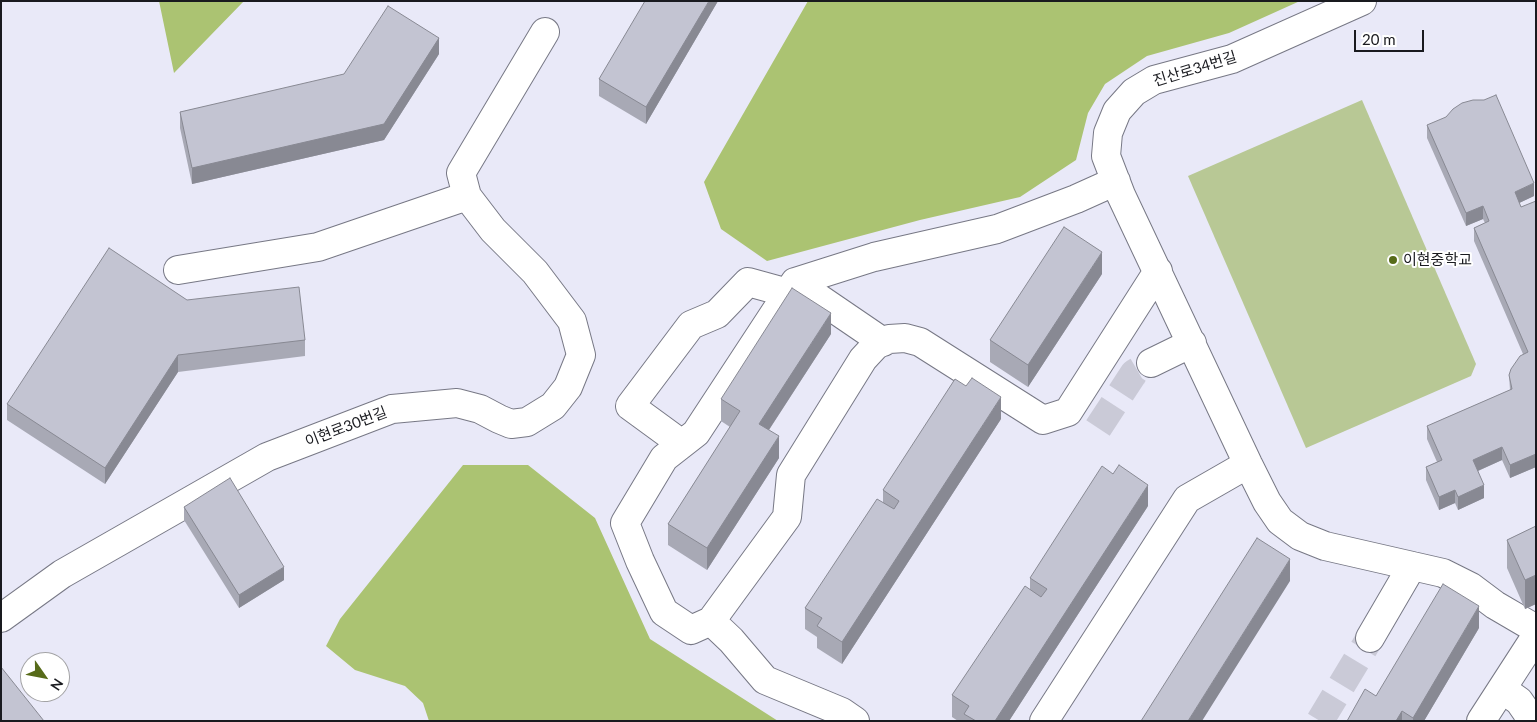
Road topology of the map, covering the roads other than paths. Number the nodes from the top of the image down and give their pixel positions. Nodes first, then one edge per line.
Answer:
1 (1362, 1) edge
2 (545, 32) dead end
3 (1118, 188) junction
4 (467, 196) junction
5 (178, 270) dead end
6 (1158, 271) junction
7 (791, 288) junction
8 (883, 342) junction
9 (1192, 343) junction
10 (1151, 363) tunnel mouth
11 (682, 444) junction
12 (1248, 464) junction
13 (1412, 566) junction
14 (1, 618) edge
15 (711, 620) junction
16 (1536, 629) edge
17 (1536, 636) edge
18 (1370, 638) tunnel mouth
19 (1502, 689) junction
20 (855, 721) edge
21 (1044, 721) edge
22 (1481, 721) edge
23 (1529, 721) edge

1 - 3 street, 진산로34번길
2 - 4 street, 이현로30번길
3 - 6 street, 진산로34번길
3 - 7 street
4 - 5 street
4 - 14 street, 이현로30번길
6 - 8 street
6 - 9 street, 진산로34번길
7 - 8 street
7 - 11 street
7 - 11 street
8 - 15 street
9 - 10 street
9 - 12 street, 진산로34번길
11 - 15 street
12 - 13 street, 진산로34번길
12 - 21 street
13 - 16 street, 진산로34번길
13 - 18 street
15 - 20 street
17 - 19 street
19 - 22 street
19 - 23 street

